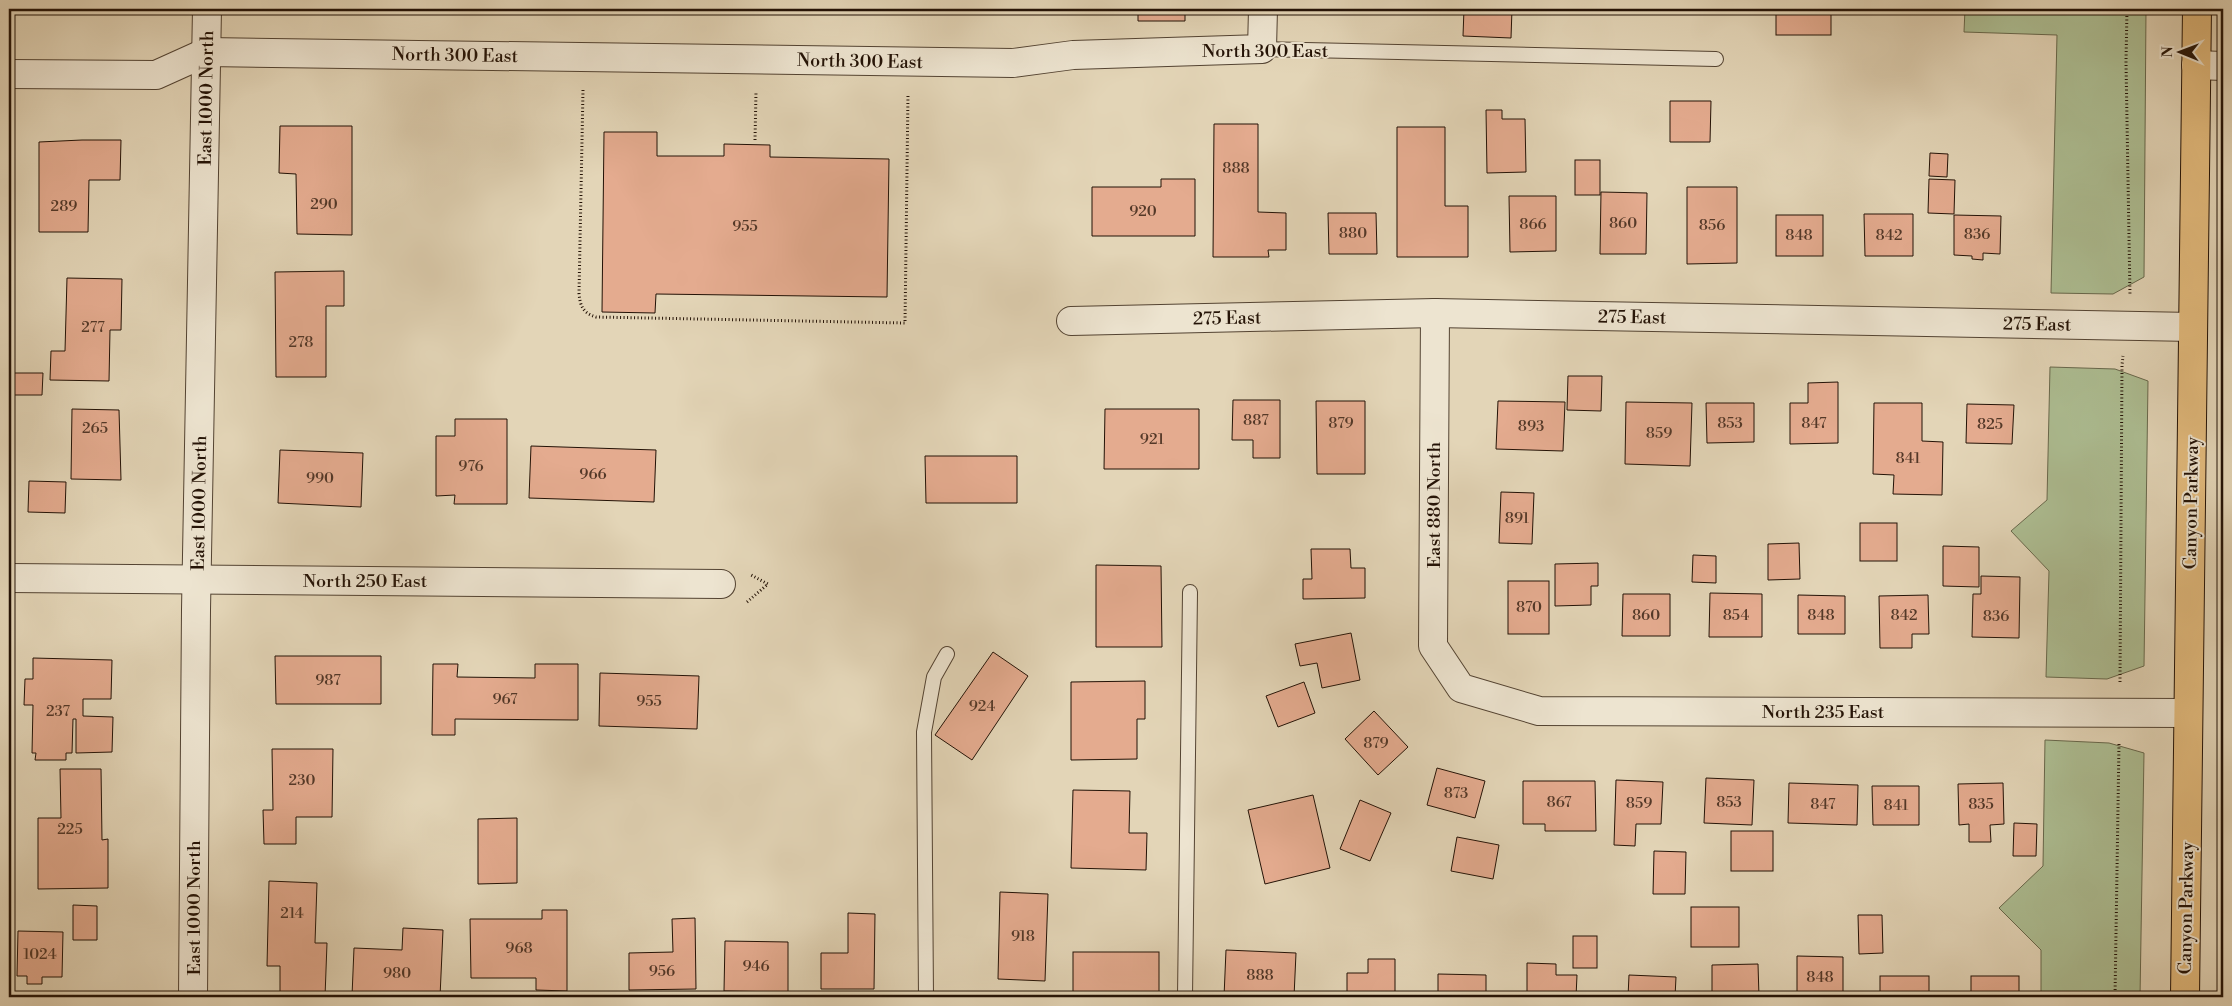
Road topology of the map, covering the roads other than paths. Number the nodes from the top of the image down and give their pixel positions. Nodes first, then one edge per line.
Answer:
1 (207, 9) edge
2 (1263, 9) edge
3 (2196, 9) edge
4 (1262, 50) junction
5 (206, 52) junction
6 (1716, 59) dead end
7 (2196, 65) junction
8 (2223, 66) edge
9 (9, 74) edge
10 (1436, 313) junction
11 (1071, 321) dead end
12 (2193, 326) junction
13 (9, 578) edge
14 (197, 580) junction
15 (721, 584) dead end
16 (1190, 592) dead end
17 (947, 654) dead end
18 (1460, 688) joint
19 (2188, 713) junction
20 (193, 997) edge
21 (926, 997) edge
22 (1186, 997) edge
23 (2184, 997) edge

1 - 5 street, East 1000 North
2 - 4 street
3 - 7 highway, Canyon Parkway
4 - 5 street, North 300 East
4 - 6 lane, North 300 East
5 - 9 street, North 300 East
5 - 14 street, East 1000 North
7 - 8 street
7 - 12 highway, Canyon Parkway
10 - 11 street, 275 East
10 - 12 street, 275 East
10 - 18 street, East 880 North
12 - 19 highway, Canyon Parkway
13 - 14 street, North 250 East
14 - 15 street, North 250 East
14 - 20 street, East 1000 North
16 - 22 lane
17 - 21 lane
18 - 19 street, North 235 East
19 - 23 highway, Canyon Parkway

